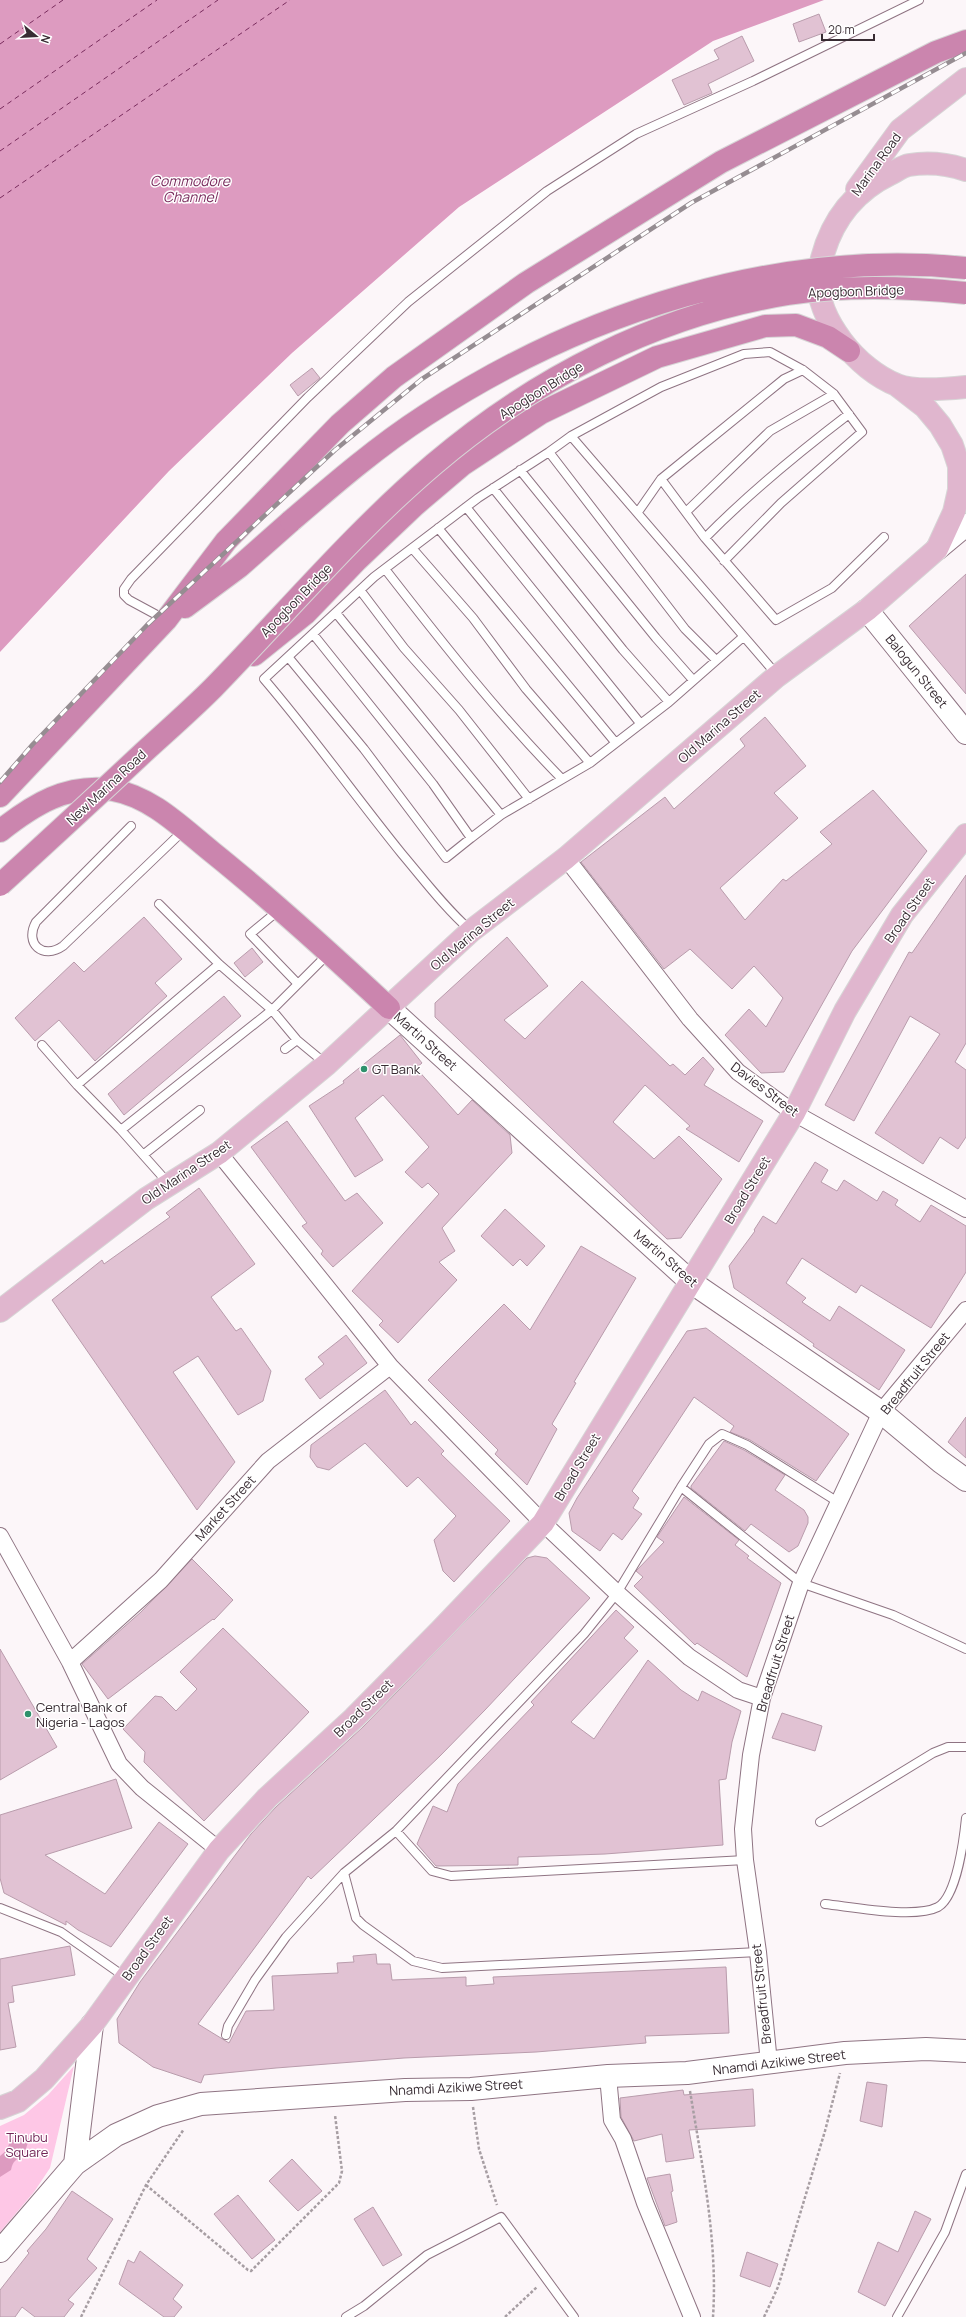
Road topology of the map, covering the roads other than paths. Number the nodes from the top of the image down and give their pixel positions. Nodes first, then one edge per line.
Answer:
1 (919, 0) edge
2 (966, 41) edge
3 (966, 79) edge
4 (966, 170) edge
5 (845, 208) junction
6 (966, 268) edge
7 (966, 293) edge
8 (850, 351) junction
9 (804, 370) junction
10 (898, 386) junction
11 (966, 387) edge
12 (834, 394) junction
13 (849, 414) junction
14 (571, 436) junction
15 (549, 452) junction
16 (520, 470) junction
17 (661, 479) junction
18 (493, 488) junction
19 (466, 506) junction
20 (638, 512) junction
21 (686, 512) junction
22 (965, 527) edge
23 (438, 528) junction
24 (884, 537) dead end
25 (705, 538) junction
26 (412, 548) junction
27 (937, 549) junction
28 (724, 561) junction
29 (385, 569) junction
30 (360, 590) junction
31 (867, 610) junction
32 (336, 613) junction
33 (166, 620) junction
34 (313, 634) junction
35 (743, 637) junction
36 (289, 658) junction
37 (716, 660) junction
38 (777, 676) junction
39 (693, 680) junction
40 (212, 689) junction
41 (669, 702) junction
42 (640, 723) junction
43 (966, 733) edge
44 (615, 742) junction
45 (590, 763) junction
46 (562, 779) junction
47 (0, 796) edge
48 (529, 799) junction
49 (501, 815) junction
50 (131, 826) dead end
51 (184, 830) junction
52 (0, 831) edge
53 (966, 835) edge
54 (471, 838) junction
55 (566, 858) junction
56 (0, 885) edge
57 (159, 904) dead end
58 (281, 909) junction
59 (472, 931) junction
60 (329, 952) junction
61 (219, 964) junction
62 (298, 984) junction
63 (389, 1008) junction
64 (272, 1010) junction
65 (297, 1040) junction
66 (42, 1045) dead end
67 (285, 1049) dead end
68 (327, 1064) junction
69 (77, 1085) junction
70 (200, 1110) dead end
71 (794, 1113) junction
72 (121, 1130) junction
73 (219, 1153) junction
74 (143, 1155) junction
75 (169, 1184) junction
76 (966, 1208) edge
77 (691, 1282) junction
78 (0, 1311) edge
79 (964, 1315) edge
80 (390, 1366) junction
81 (882, 1412) junction
82 (966, 1480) edge
83 (681, 1487) junction
84 (838, 1502) junction
85 (543, 1523) junction
86 (0, 1536) edge
87 (801, 1583) junction
88 (617, 1593) junction
89 (966, 1650) edge
90 (70, 1662) junction
91 (762, 1698) junction
92 (966, 1747) edge
93 (966, 1818) edge
94 (820, 1822) dead end
95 (396, 1831) junction
96 (219, 1850) junction
97 (745, 1860) junction
98 (344, 1873) junction
99 (826, 1904) dead end
100 (0, 1908) edge
101 (758, 1952) junction
102 (125, 1978) junction
103 (92, 2025) junction
104 (226, 2035) dead end
105 (966, 2051) edge
106 (769, 2063) junction
107 (608, 2076) junction
108 (0, 2108) edge
109 (75, 2164) junction
110 (966, 2174) edge
111 (0, 2250) edge
112 (346, 2317) edge
113 (574, 2317) edge
114 (692, 2317) edge
115 (897, 2317) edge

1 - 33 lane
2 - 33 highway
3 - 5 main road, Marina Road
4 - 5 main road
5 - 8 main road, Old Marina Street
6 - 33 highway, Apogbon Bridge, bridge
7 - 40 highway, Apogbon Bridge, bridge
8 - 10 main road, Old Marina Street
8 - 40 highway, bridge
9 - 12 lane
9 - 14 lane
9 - 17 lane
10 - 11 main road
10 - 27 main road, Old Marina Street
12 - 13 lane
12 - 21 lane
13 - 25 lane
13 - 28 lane
14 - 15 lane
14 - 20 lane
15 - 16 lane
15 - 37 lane
16 - 18 lane
16 - 39 lane
17 - 20 lane
17 - 21 lane
18 - 19 lane
18 - 41 lane
19 - 23 lane
19 - 42 lane
20 - 35 lane
21 - 25 lane
22 - 27 main road, Old Marina Street
23 - 26 lane
23 - 44 lane
24 - 28 lane
25 - 28 lane
26 - 29 lane
26 - 45 lane
27 - 31 main road, Old Marina Street
29 - 30 lane
29 - 46 lane
30 - 32 lane
30 - 48 lane
31 - 38 main road, Old Marina Street
31 - 43 main road, Balogun Street
32 - 34 lane
32 - 49 lane
33 - 47 highway
34 - 36 lane
34 - 54 lane
35 - 37 lane
35 - 38 lane
36 - 54 lane
36 - 59 lane
37 - 39 lane
38 - 55 main road, Old Marina Street
39 - 41 lane
40 - 56 highway, New Marina Road, bridge
41 - 42 lane
42 - 44 lane
44 - 45 lane
45 - 46 lane
46 - 48 lane
48 - 49 lane
49 - 54 lane
50 - 51 lane
51 - 52 highway
51 - 58 highway
53 - 71 main road, Broad Street
55 - 59 main road, Old Marina Street
55 - 71 street, Davies Street
57 - 61 lane
58 - 60 highway
58 - 62 lane
59 - 63 main road, Old Marina Street
60 - 62 lane
60 - 63 highway
61 - 64 lane
61 - 69 lane
62 - 64 lane
63 - 68 main road, Old Marina Street
63 - 77 main road, Martin Street
64 - 65 lane
64 - 72 lane
65 - 67 lane
65 - 68 lane
66 - 69 lane
68 - 73 main road, Old Marina Street
69 - 72 lane
70 - 74 lane
71 - 76 street, Davies Street
71 - 77 main road, Broad Street
72 - 74 lane
73 - 75 main road, Old Marina Street
73 - 80 street
74 - 75 lane
75 - 78 main road, Old Marina Street
77 - 81 main road, Martin Street
77 - 85 main road, Broad Street
79 - 81 street, Breadfruit Street
80 - 85 street
80 - 90 street, Market Street
81 - 82 main road, Martin Street
81 - 84 street, Breadfruit Street
83 - 84 lane
83 - 87 lane
83 - 88 lane
84 - 87 street, Breadfruit Street
85 - 88 street
85 - 96 main road, Broad Street
86 - 90 street
87 - 89 lane
87 - 91 street, Breadfruit Street
88 - 91 street
88 - 95 lane
90 - 96 street
91 - 97 street, Breadfruit Street
92 - 94 lane
93 - 99 lane
95 - 97 lane
95 - 98 lane
96 - 102 main road, Broad Street
97 - 101 street, Breadfruit Street
98 - 101 lane
98 - 104 lane
100 - 102 lane
101 - 106 street, Breadfruit Street
102 - 103 main road, Broad Street
103 - 108 main road, Broad Street
103 - 109 main road, Broad Street
105 - 106 main road, Nnamdi Azikiwe Street
106 - 107 main road, Nnamdi Azikiwe Street
107 - 109 main road, Nnamdi Azikiwe Street
107 - 114 street
109 - 111 main road, Nnamdi Azikiwe Street
110 - 115 lane
112 - 113 lane

